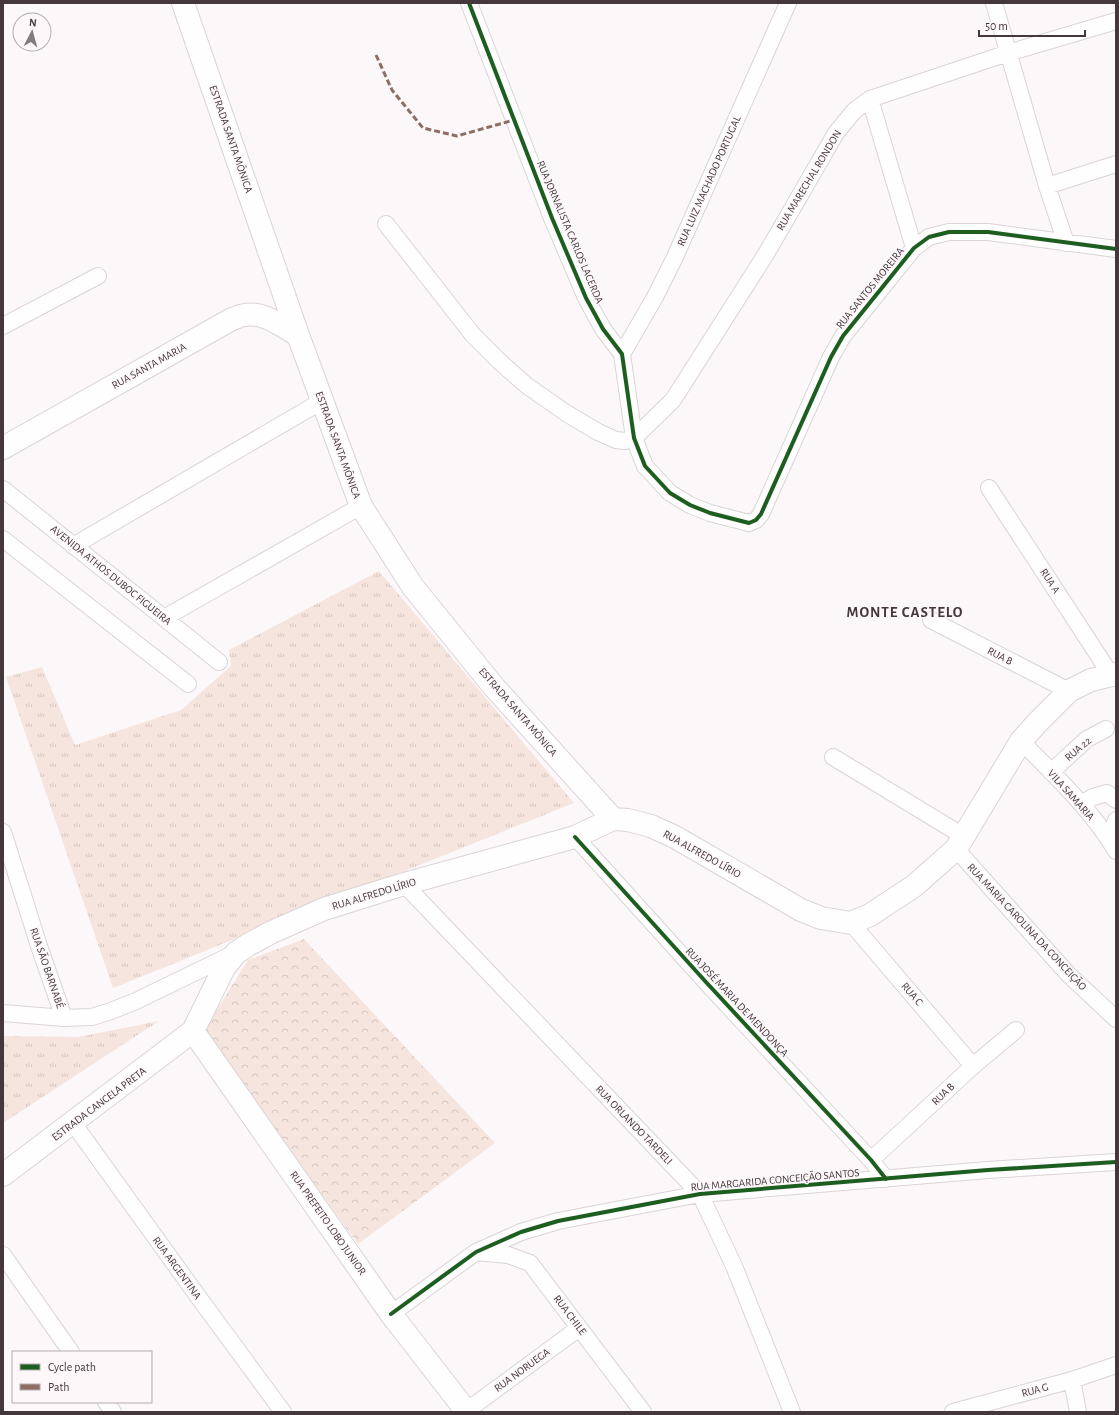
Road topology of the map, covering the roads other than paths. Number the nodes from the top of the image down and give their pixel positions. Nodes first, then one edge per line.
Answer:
1 (183, 3) edge
2 (469, 3) edge
3 (788, 3) edge
4 (994, 3) edge
5 (1116, 21) edge
6 (1008, 53) junction
7 (870, 99) junction
8 (1116, 164) edge
9 (1047, 186) junction
10 (386, 224) dead end
11 (1066, 243) junction
12 (914, 248) junction
13 (1116, 249) edge
14 (98, 276) dead end
15 (3, 326) edge
16 (298, 335) junction
17 (622, 354) junction
18 (322, 400) junction
19 (634, 438) junction
20 (3, 448) edge
21 (989, 488) dead end
22 (3, 489) edge
23 (362, 506) junction
24 (749, 523) joint
25 (3, 539) edge
26 (73, 546) junction
27 (164, 618) junction
28 (931, 620) dead end
29 (219, 662) dead end
30 (1114, 674) edge
31 (188, 684) dead end
32 (1069, 691) junction
33 (1106, 729) dead end
34 (1021, 741) junction
35 (833, 757) dead end
36 (1051, 772) junction
37 (1116, 800) edge
38 (1081, 804) junction
39 (613, 819) junction
40 (1116, 820) edge
41 (3, 832) edge
42 (575, 837) junction
43 (960, 843) junction
44 (1113, 846) edge
45 (404, 884) junction
46 (851, 923) junction
47 (236, 953) junction
48 (3, 1013) edge
49 (64, 1018) junction
50 (1116, 1019) edge
51 (1016, 1030) dead end
52 (193, 1031) junction
53 (974, 1066) junction
54 (73, 1123) junction
55 (871, 1160) junction
56 (1116, 1162) edge
57 (3, 1175) edge
58 (886, 1179) junction
59 (700, 1194) junction
60 (476, 1252) junction
61 (3, 1255) edge
62 (391, 1314) junction
63 (579, 1328) junction
64 (70, 1351) edge
65 (1116, 1365) edge
66 (1072, 1380) junction
67 (107, 1403) edge
68 (113, 1412) edge
69 (283, 1412) edge
70 (466, 1412) edge
71 (643, 1412) edge
72 (792, 1412) edge
73 (953, 1412) edge
74 (1078, 1412) edge

1 - 16 main road, ESTRADA SANTA MÔNICA
2 - 17 street, RUA JORNALISTA CARLOS LACERDA
3 - 17 street, RUA LUIZ MACHADO PORTUGAL
4 - 6 street
5 - 6 street, RUA MARECHAL RONDON
6 - 7 street, RUA MARECHAL RONDON
6 - 9 street
7 - 12 street
7 - 19 street, RUA MARECHAL RONDON
8 - 9 street
9 - 11 street
10 - 19 street
11 - 12 street, RUA SANTOS MOREIRA
11 - 13 street, RUA SANTOS MOREIRA
12 - 24 street, RUA SANTOS MOREIRA
14 - 15 street
16 - 18 main road, ESTRADA SANTA MÔNICA
16 - 20 main road, RUA SANTA MARIA
17 - 19 street, RUA JORNALISTA CARLOS LACERDA
18 - 23 main road, ESTRADA SANTA MÔNICA
18 - 26 street
19 - 24 street, RUA JORNALISTA CARLOS LACERDA
21 - 30 street, RUA A
22 - 26 street, AVENIDA ATHOS DUBOC FIGUEIRA
23 - 27 street
23 - 39 main road, ESTRADA SANTA MÔNICA
25 - 31 street
26 - 27 street, AVENIDA ATHOS DUBOC FIGUEIRA
27 - 29 street, AVENIDA ATHOS DUBOC FIGUEIRA
28 - 32 street, RUA B
30 - 32 main road
32 - 34 main road
33 - 36 street, RUA 22
34 - 36 street, VILA SAMARIA
34 - 43 main road
35 - 43 street
36 - 38 street, VILA SAMARIA
37 - 38 street
38 - 44 street, VILA SAMARIA
39 - 42 main road, RUA ALFREDO LÍRIO
39 - 46 main road, RUA ALFREDO LÍRIO
40 - 44 street
41 - 49 street, RUA SÃO BARNABÉ
42 - 45 main road, RUA ALFREDO LÍRIO
42 - 55 street, RUA JOSÉ MARIA DE MENDONÇA
43 - 46 main road
43 - 50 street, RUA MARIA CAROLINA DA CONCEIÇÃO
45 - 47 main road, RUA ALFREDO LÍRIO
45 - 59 street, RUA ORLANDO TARDELI
46 - 53 street, RUA C
47 - 49 street, RUA SÃO BARNABÉ
47 - 52 main road, RUA ALFREDO LÍRIO
48 - 49 street
51 - 53 street, RUA B
52 - 54 main road, ESTRADA CANCELA PRETA
52 - 62 main road, RUA PREFEITO LOBO JUNIOR
53 - 55 street, RUA B
54 - 57 main road, ESTRADA CANCELA PRETA
54 - 69 street, RUA ARGENTINA
55 - 58 street, RUA JOSÉ MARIA DE MENDONÇA
56 - 58 street, RUA MARGARIDA CONCEIÇÃO SANTOS
58 - 59 street, RUA MARGARIDA CONCEIÇÃO SANTOS
59 - 60 street, RUA MARGARIDA CONCEIÇÃO SANTOS
59 - 72 street, RUA ORLANDO TARDELI
60 - 62 street, RUA MARGARIDA CONCEIÇÃO SANTOS
60 - 63 street, RUA CHILE
61 - 64 street
62 - 70 main road, RUA PREFEITO LOBO JUNIOR
63 - 70 street, RUA NORUEGA
63 - 71 street, RUA CHILE
65 - 66 street, RUA G
66 - 73 street, RUA G
66 - 74 street
67 - 68 street

